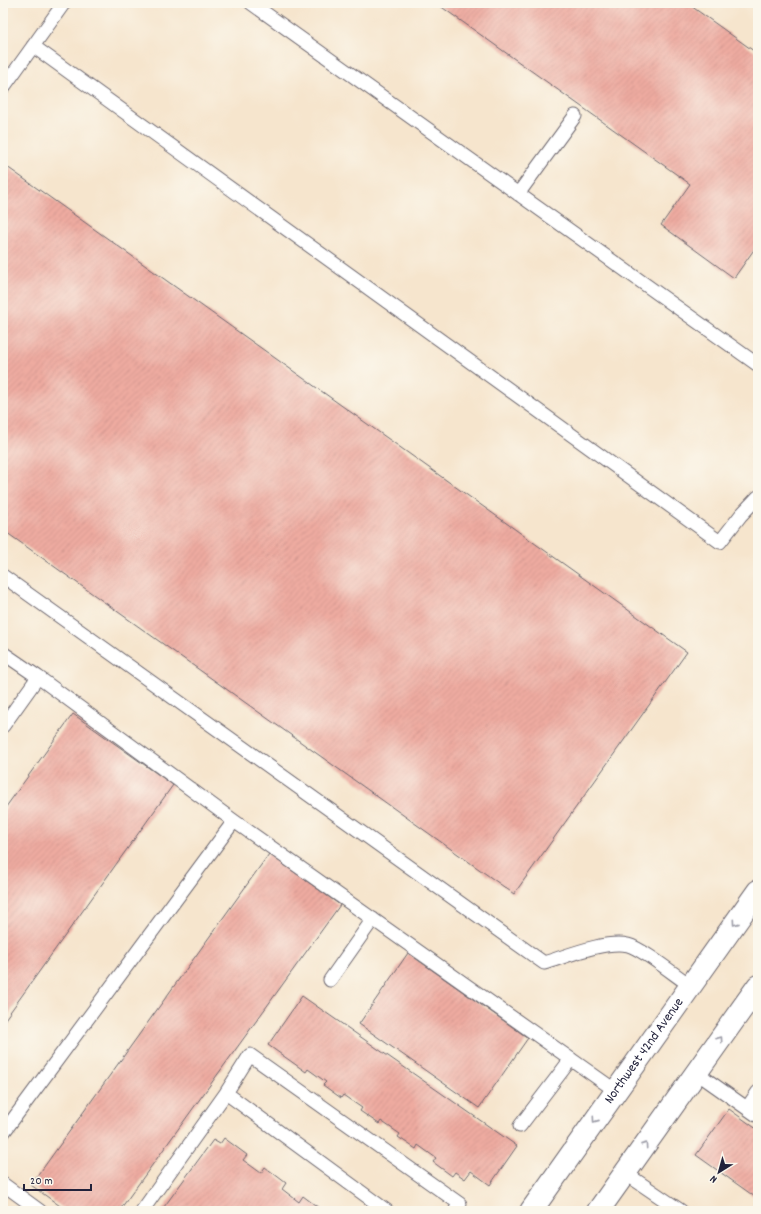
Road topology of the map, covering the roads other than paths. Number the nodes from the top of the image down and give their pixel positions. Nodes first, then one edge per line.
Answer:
1 (64, 3) edge
2 (251, 3) edge
3 (33, 46) junction
4 (3, 88) edge
5 (575, 116) dead end
6 (518, 194) junction
7 (758, 365) edge
8 (758, 497) edge
9 (3, 576) edge
10 (3, 653) edge
11 (38, 677) junction
12 (3, 726) edge
13 (234, 821) junction
14 (758, 891) edge
15 (373, 919) junction
16 (330, 980) dead end
17 (691, 986) junction
18 (758, 986) edge
19 (571, 1059) junction
20 (696, 1073) junction
21 (616, 1090) junction
22 (758, 1092) edge
23 (226, 1093) junction
24 (747, 1108) junction
25 (758, 1116) edge
26 (520, 1126) dead end
27 (3, 1133) edge
28 (625, 1173) junction
29 (3, 1184) edge
30 (40, 1211) edge
31 (142, 1211) edge
32 (387, 1211) edge
33 (455, 1211) edge
34 (530, 1211) edge
35 (598, 1211) edge
36 (681, 1211) edge

1 - 3 lane
2 - 6 lane
3 - 4 lane
3 - 8 lane
5 - 6 lane
6 - 7 lane
9 - 17 lane
10 - 11 lane
11 - 12 lane
11 - 13 lane
13 - 15 lane
13 - 27 lane
14 -> 17 main road, Northwest 42nd Avenue
15 - 16 lane
15 - 19 lane
17 - 21 main road, Northwest 42nd Avenue
20 -> 18 main road
19 - 21 lane
19 - 26 lane
20 - 24 lane
28 -> 20 main road
21 -> 34 main road, Northwest 42nd Avenue
22 - 24 lane
23 - 31 lane
23 - 32 lane
23 - 33 lane
24 - 25 lane
28 - 35 main road
28 - 36 lane
29 - 30 lane

